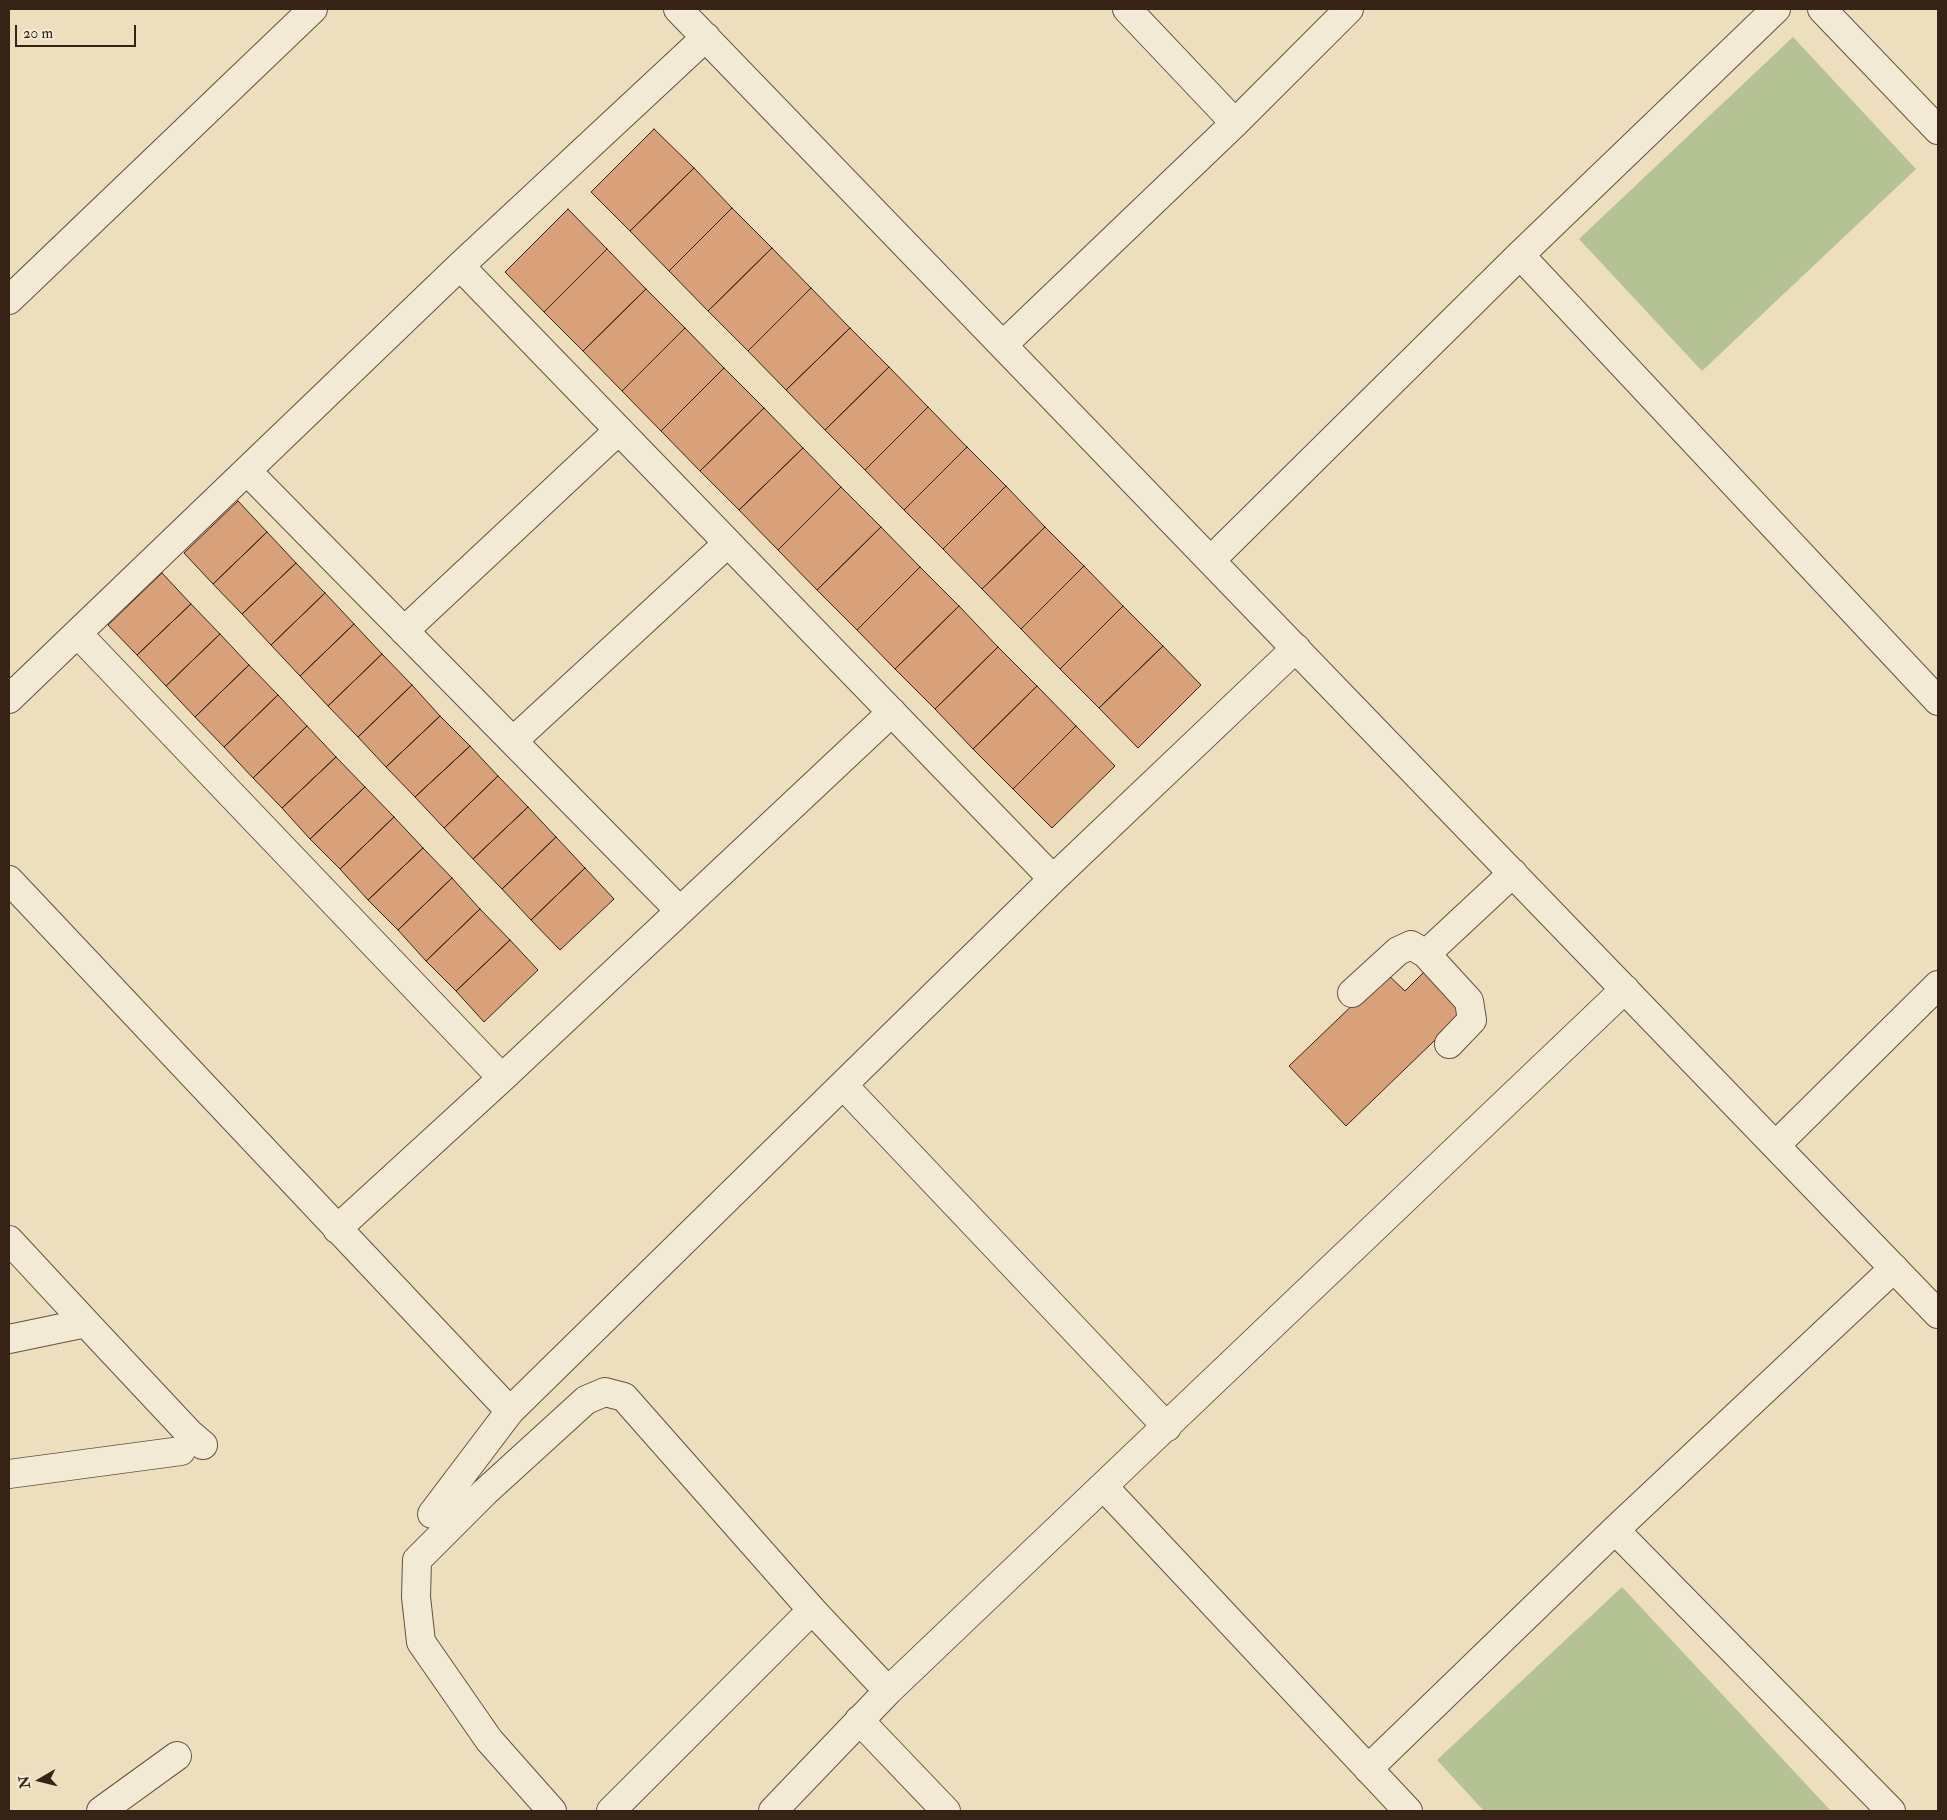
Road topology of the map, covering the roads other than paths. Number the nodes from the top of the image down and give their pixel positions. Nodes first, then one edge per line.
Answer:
1 (314, 9) edge
2 (678, 9) edge
3 (1127, 9) edge
4 (1349, 9) edge
5 (1776, 9) edge
6 (1822, 9) edge
7 (706, 37) junction
8 (1235, 123) junction
9 (1938, 130) edge
10 (1520, 255) junction
11 (460, 266) junction
12 (9, 300) edge
13 (1003, 345) junction
14 (619, 430) junction
15 (247, 472) junction
16 (728, 543) junction
17 (1211, 560) junction
18 (404, 631) junction
19 (78, 634) junction
20 (1296, 648) junction
21 (9, 699) edge
22 (1938, 702) edge
23 (892, 712) junction
24 (513, 741) junction
25 (1513, 874) junction
26 (1053, 879) junction
27 (9, 880) edge
28 (680, 911) junction
29 (1426, 954) junction
30 (1938, 986) edge
31 (1625, 989) junction
32 (1352, 993) dead end
33 (1448, 1044) dead end
34 (502, 1078) junction
35 (843, 1084) junction
36 (1776, 1145) junction
37 (337, 1229) junction
38 (9, 1240) edge
39 (1894, 1268) junction
40 (1938, 1314) edge
41 (86, 1323) junction
42 (9, 1339) edge
43 (510, 1412) junction
44 (1167, 1427) junction
45 (9, 1474) edge
46 (1104, 1487) junction
47 (432, 1514) dead end
48 (1615, 1530) junction
49 (812, 1610) junction
50 (888, 1691) junction
51 (859, 1720) junction
52 (178, 1756) dead end
53 (1368, 1769) junction
54 (102, 1811) edge
55 (552, 1811) edge
56 (611, 1811) edge
57 (773, 1811) edge
58 (946, 1811) edge
59 (1408, 1811) edge
60 (1891, 1811) edge

1 - 12 street
2 - 7 street
3 - 8 street
4 - 8 street
5 - 10 street
6 - 9 street
7 - 11 street
7 - 13 street
8 - 13 street
10 - 17 street
10 - 22 street
11 - 14 street
11 - 15 street
13 - 17 street
14 - 16 street
14 - 18 street
15 - 18 street
15 - 19 street
16 - 23 street
16 - 24 street
17 - 20 street
18 - 24 street
19 - 21 street
19 - 34 street
20 - 25 street
20 - 26 street
23 - 26 street
23 - 28 street
24 - 28 street
25 - 29 street
25 - 31 street
26 - 35 street
27 - 37 street
28 - 34 street
29 - 32 street
29 - 33 street
30 - 36 street
31 - 36 street
31 - 44 street
34 - 37 street
35 - 43 street
35 - 44 street
36 - 39 street
37 - 43 street
38 - 41 street
39 - 40 street
39 - 48 street
41 - 42 street
41 - 45 street
43 - 47 street
44 - 46 street
46 - 50 street
46 - 53 street
48 - 53 street
48 - 60 street
49 - 50 street
49 - 55 street
49 - 56 street
50 - 51 street
51 - 57 street
51 - 58 street
52 - 54 street
53 - 59 street

